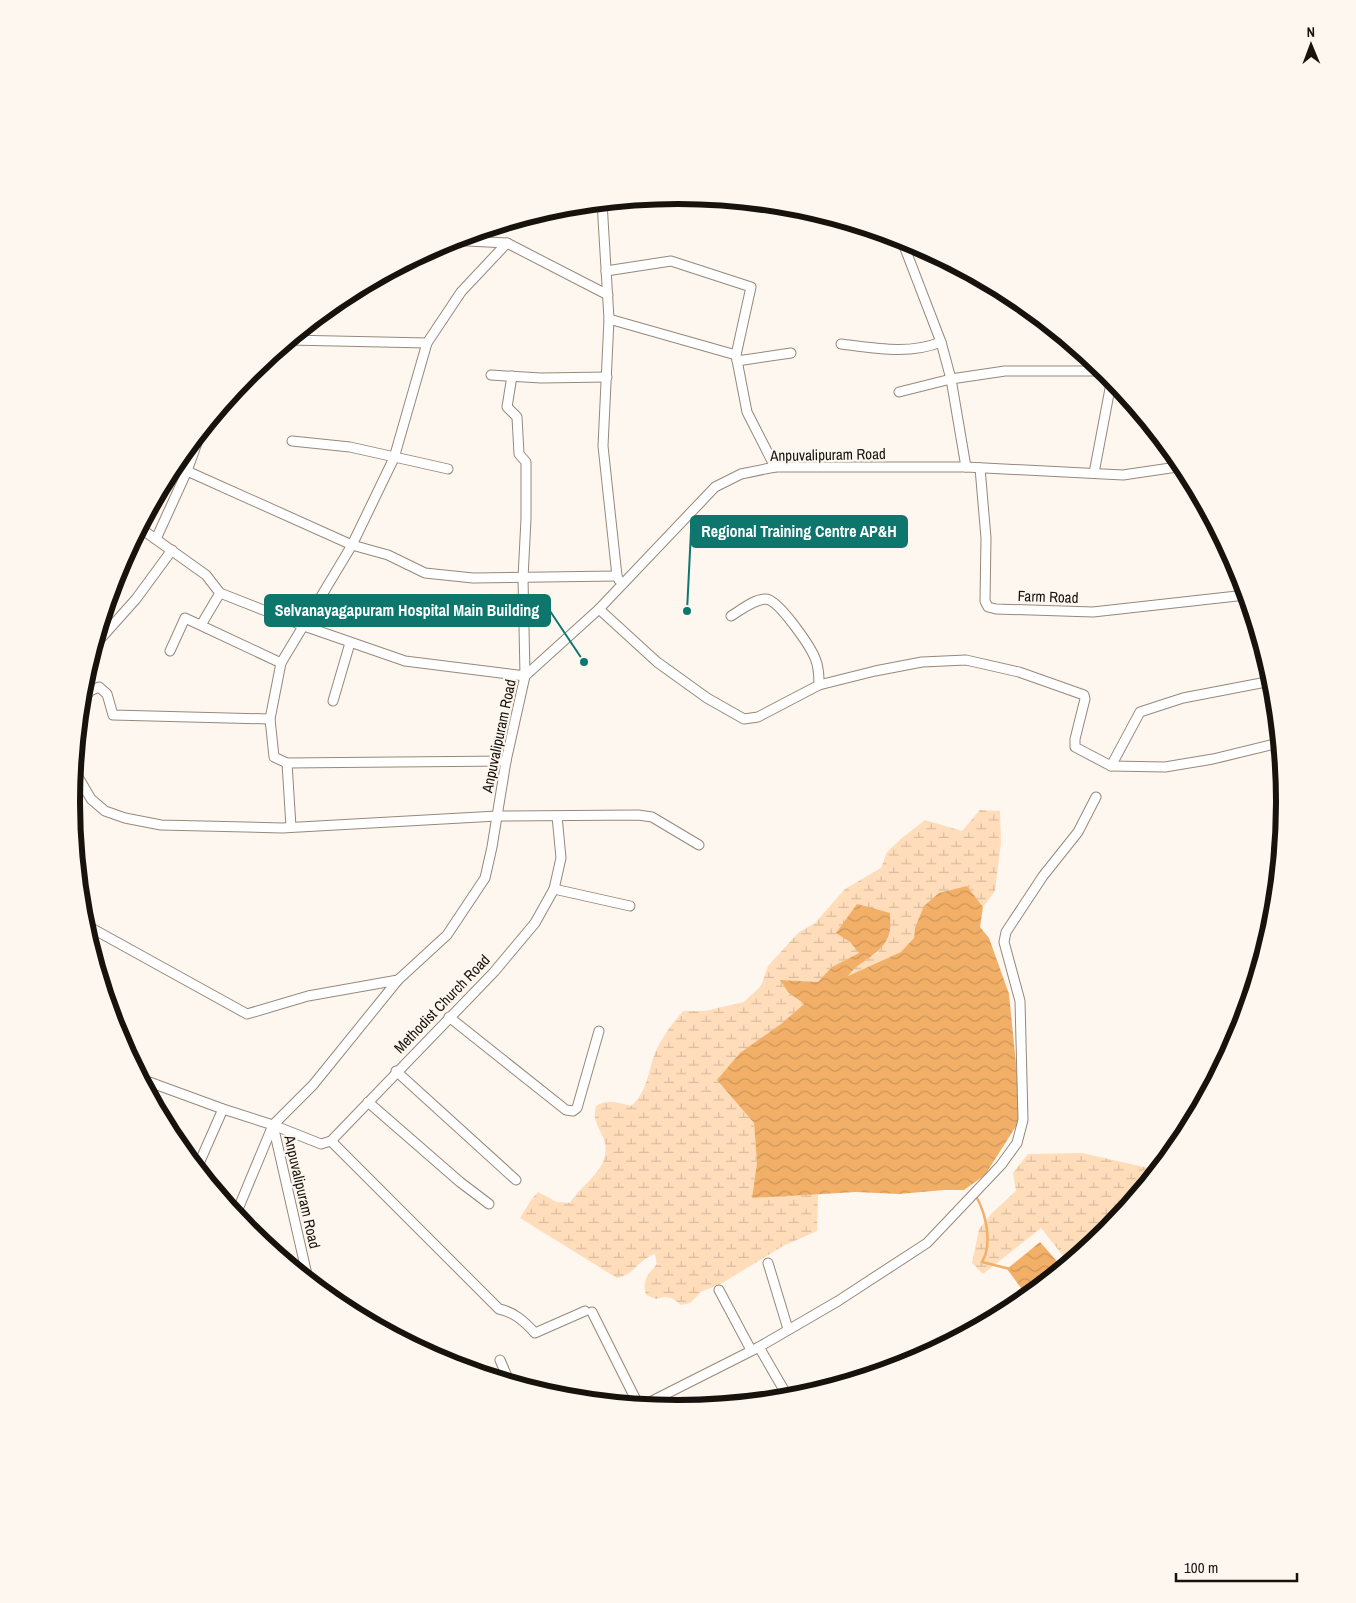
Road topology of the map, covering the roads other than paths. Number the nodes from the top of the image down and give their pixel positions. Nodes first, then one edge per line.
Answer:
1 (602, 209) edge
2 (470, 241) edge
3 (507, 243) junction
4 (905, 248) edge
5 (606, 271) junction
6 (608, 295) junction
7 (609, 319) junction
8 (298, 340) edge
9 (941, 342) junction
10 (427, 343) junction
11 (841, 344) dead end
12 (791, 353) dead end
13 (737, 358) junction
14 (1091, 370) edge
15 (491, 375) dead end
16 (512, 376) junction
17 (606, 376) junction
18 (951, 378) junction
19 (1110, 388) edge
20 (899, 392) dead end
21 (292, 441) dead end
22 (194, 450) edge
23 (394, 458) junction
24 (966, 467) junction
25 (1174, 467) edge
26 (775, 468) junction
27 (980, 468) junction
28 (448, 469) dead end
29 (187, 471) junction
30 (1094, 473) junction
31 (145, 531) edge
32 (156, 539) junction
33 (352, 545) junction
34 (172, 550) junction
35 (617, 576) junction
36 (523, 578) junction
37 (621, 585) junction
38 (220, 593) junction
39 (1239, 596) edge
40 (599, 610) junction
41 (731, 616) dead end
42 (201, 625) junction
43 (304, 626) junction
44 (104, 635) edge
45 (350, 643) junction
46 (170, 651) dead end
47 (281, 663) junction
48 (525, 676) junction
49 (1264, 682) edge
50 (819, 685) junction
51 (90, 691) edge
52 (333, 701) dead end
53 (270, 719) junction
54 (1273, 744) edge
55 (506, 761) junction
56 (287, 763) junction
57 (1111, 766) junction
58 (81, 781) edge
59 (1096, 797) dead end
60 (497, 816) junction
61 (557, 816) junction
62 (291, 827) junction
63 (699, 845) dead end
64 (554, 889) junction
65 (630, 906) dead end
66 (94, 929) edge
67 (398, 980) junction
68 (449, 1017) junction
69 (599, 1031) dead end
70 (396, 1071) junction
71 (151, 1082) edge
72 (368, 1102) junction
73 (223, 1109) junction
74 (273, 1125) junction
75 (331, 1141) junction
76 (200, 1161) edge
77 (516, 1180) dead end
78 (489, 1204) dead end
79 (239, 1207) edge
80 (768, 1263) dead end
81 (306, 1269) edge
82 (719, 1290) dead end
83 (788, 1329) junction
84 (755, 1348) junction
85 (500, 1360) dead end
86 (507, 1374) edge
87 (783, 1390) edge
88 (635, 1398) edge
89 (656, 1399) edge

1 - 5 street
2 - 3 street
3 - 6 street
3 - 10 street
4 - 9 street
5 - 6 street
5 - 13 street
6 - 7 street
7 - 13 street
7 - 17 street
8 - 10 street
9 - 11 street
9 - 18 street
10 - 23 street
12 - 13 street
13 - 26 street
14 - 18 street
15 - 16 street
16 - 17 street
16 - 36 street
17 - 35 street
18 - 20 street
18 - 24 street
19 - 30 street
21 - 23 street
22 - 29 street
23 - 28 street
23 - 33 street
24 - 26 street, Anpuvalipuram Road
24 - 27 street, Anpuvalipuram Road
25 - 30 street, Anpuvalipuram Road
26 - 37 street, Anpuvalipuram Road
27 - 30 street, Anpuvalipuram Road
27 - 39 street, Farm Road
29 - 32 street
29 - 33 street
31 - 32 street
32 - 34 street
33 - 36 street
33 - 43 street
34 - 38 street
34 - 44 street
35 - 36 street
35 - 37 street
36 - 48 street
37 - 40 street, Anpuvalipuram Road
38 - 42 street
38 - 43 street
40 - 48 street, Anpuvalipuram Road
40 - 50 street
41 - 50 street
42 - 46 street
42 - 47 street
43 - 45 street
43 - 47 street
45 - 48 street
45 - 52 street
47 - 53 street
48 - 55 street, Anpuvalipuram Road
49 - 57 street
50 - 57 street
51 - 53 street
53 - 56 street
54 - 57 street
55 - 56 street
55 - 60 street, Anpuvalipuram Road
56 - 62 street
58 - 62 street
59 - 83 street
60 - 61 street
60 - 62 street
60 - 67 street, Anpuvalipuram Road
61 - 63 street
61 - 64 street, Methodist Church Road
64 - 65 street
64 - 68 street, Methodist Church Road
66 - 67 street
67 - 74 street, Anpuvalipuram Road
68 - 69 street
68 - 70 street, Methodist Church Road
70 - 72 street, Methodist Church Road
70 - 77 street
71 - 73 street
72 - 75 street, Methodist Church Road
72 - 78 street
73 - 74 street
73 - 76 street
74 - 75 street
74 - 79 street
74 - 81 street, Anpuvalipuram Road
75 - 88 street
80 - 83 street
82 - 84 street
83 - 84 street
84 - 87 street
84 - 89 street
85 - 86 street

